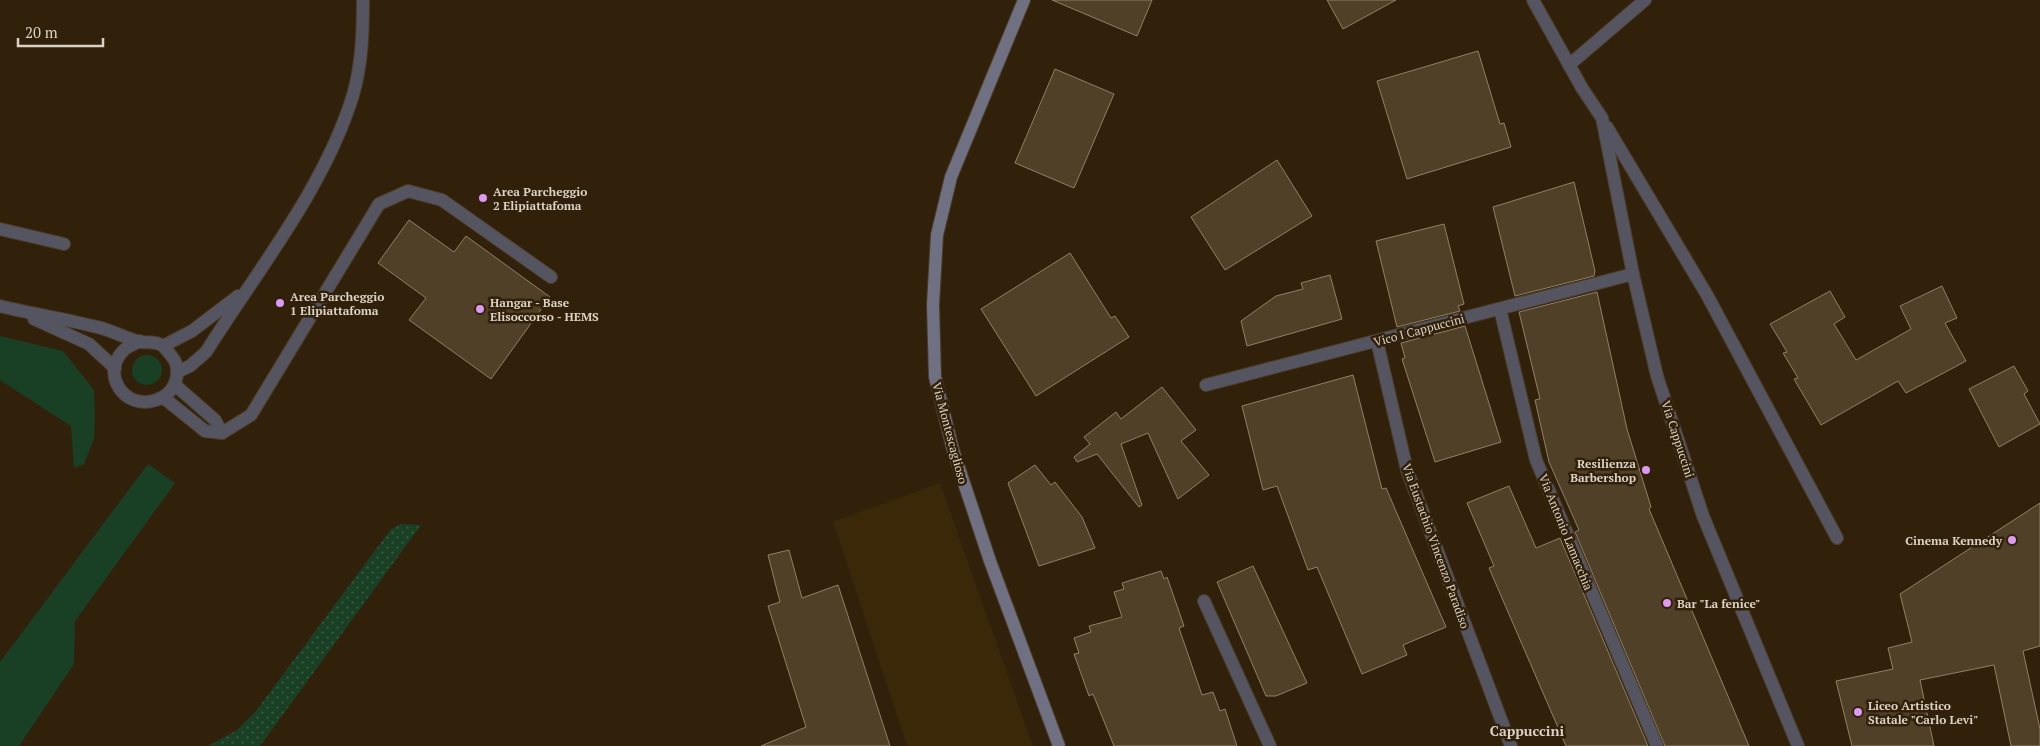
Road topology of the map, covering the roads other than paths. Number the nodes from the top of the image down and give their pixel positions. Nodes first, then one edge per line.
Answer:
1 (363, 0) edge
2 (1024, 0) edge
3 (1533, 0) edge
4 (1645, 0) edge
5 (1569, 65) junction
6 (1602, 118) junction
7 (0, 228) edge
8 (64, 244) dead end
9 (1633, 274) junction
10 (550, 277) dead end
11 (244, 291) junction
12 (0, 306) edge
13 (13, 309) junction
14 (1500, 309) junction
15 (1377, 340) junction
16 (140, 342) junction
17 (163, 346) junction
18 (115, 368) junction
19 (176, 378) junction
20 (1206, 385) dead end
21 (164, 398) junction
22 (222, 433) junction
23 (1837, 538) dead end
24 (1204, 601) dead end
25 (1059, 746) edge
26 (1270, 746) edge
27 (1511, 746) edge
28 (1657, 746) edge
29 (1798, 746) edge

1 - 11 street
2 - 25 main road, Via Montescaglioso
3 - 5 street, Via Cappuccini
4 - 5 street
5 - 6 street, Via Cappuccini
6 - 9 street, Via Cappuccini
6 - 23 street, Via Cappuccini
7 - 8 street
9 - 14 street, Vico I Cappuccini
9 - 29 street, Via Cappuccini
10 - 22 street
11 - 17 street
11 - 19 street
12 - 13 street
13 - 16 street
13 - 18 street
14 - 15 street, Vico I Cappuccini
14 - 28 street, Via Antonio Lamacchia
15 - 20 street, Vico I Cappuccini
15 - 27 street, Via Eustachio Vincenzo Paradiso
16 - 17 street
16 - 18 street
17 - 19 street
18 - 21 street
19 - 21 street
19 - 22 street
21 - 22 street
24 - 26 street

